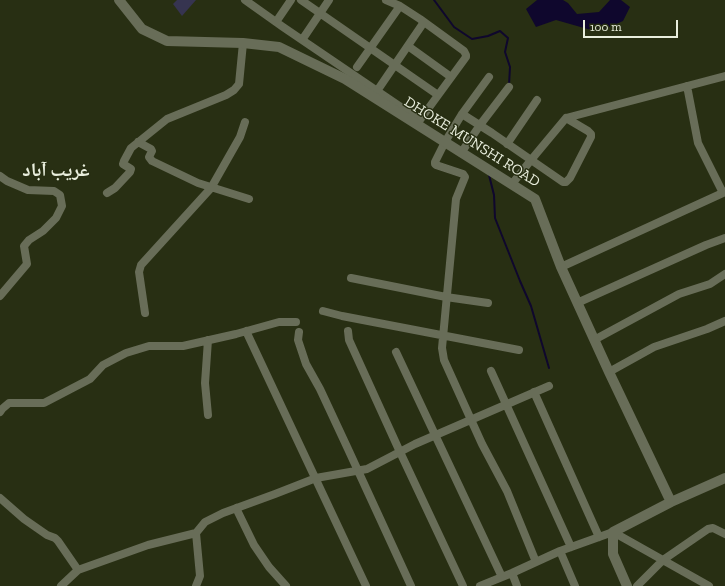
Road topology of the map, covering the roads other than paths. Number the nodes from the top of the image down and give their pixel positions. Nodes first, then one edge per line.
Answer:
1 (119, 0) edge
2 (245, 0) edge
3 (292, 0) edge
4 (301, 0) edge
5 (329, 0) edge
6 (386, 0) edge
7 (400, 6) junction
8 (320, 13) junction
9 (276, 22) junction
10 (424, 22) junction
11 (302, 40) junction
12 (243, 43) junction
13 (408, 46) junction
14 (370, 48) junction
15 (396, 65) junction
16 (357, 67) dead end
17 (725, 76) edge
18 (451, 77) junction
19 (489, 77) dead end
20 (687, 86) junction
21 (509, 87) dead end
22 (377, 91) junction
23 (438, 95) junction
24 (538, 100) dead end
25 (462, 114) junction
26 (566, 118) junction
27 (245, 122) dead end
28 (418, 122) junction
29 (480, 125) junction
30 (138, 142) junction
31 (445, 142) junction
32 (507, 144) junction
33 (461, 152) junction
34 (531, 160) junction
35 (0, 176) edge
36 (512, 184) junction
37 (211, 188) junction
38 (107, 193) dead end
39 (724, 193) edge
40 (249, 200) dead end
41 (725, 238) edge
42 (561, 267) junction
43 (725, 274) edge
44 (351, 278) dead end
45 (0, 296) edge
46 (446, 297) junction
47 (488, 303) dead end
48 (577, 303) junction
49 (324, 310) dead end
50 (145, 313) dead end
51 (725, 321) edge
52 (296, 322) dead end
53 (246, 331) junction
54 (348, 331) dead end
55 (299, 332) dead end
56 (443, 335) junction
57 (208, 340) junction
58 (594, 340) junction
59 (519, 350) dead end
60 (396, 352) dead end
61 (491, 371) dead end
62 (609, 372) junction
63 (550, 386) dead end
64 (534, 392) junction
65 (506, 404) junction
66 (0, 412) edge
67 (208, 414) dead end
68 (471, 420) junction
69 (435, 435) junction
70 (400, 452) junction
71 (358, 470) junction
72 (316, 478) junction
73 (725, 478) edge
74 (0, 498) edge
75 (671, 502) junction
76 (236, 508) junction
77 (613, 532) junction
78 (196, 533) junction
79 (725, 534) edge
80 (599, 537) junction
81 (571, 547) junction
82 (560, 551) junction
83 (663, 560) junction
84 (536, 562) junction
85 (78, 570) junction
86 (512, 573) junction
87 (502, 577) junction
88 (61, 586) edge
89 (196, 586) edge
90 (285, 586) edge
91 (366, 586) edge
92 (411, 586) edge
93 (462, 586) edge
94 (480, 586) edge
95 (517, 586) edge
96 (574, 586) edge
97 (627, 586) edge
98 (637, 586) edge
99 (709, 586) edge

1 - 12 street, DHOKE MUNSHI ROAD
2 - 9 street
3 - 9 street
4 - 8 street
5 - 8 street
6 - 7 street
7 - 10 street
7 - 14 street
8 - 11 street
8 - 14 street
9 - 11 street
10 - 13 street
10 - 18 street
11 - 22 street
12 - 28 street, DHOKE MUNSHI ROAD
12 - 30 street
13 - 15 street
13 - 18 street
14 - 15 street
14 - 16 street
15 - 22 street
15 - 23 street
17 - 20 street
18 - 23 street
19 - 25 street
20 - 26 street
20 - 39 street
21 - 29 street
22 - 28 street
23 - 28 street
24 - 32 street
25 - 29 street
25 - 31 street
26 - 34 street
26 - 34 street
27 - 37 street
28 - 31 street, DHOKE MUNSHI ROAD
29 - 32 street
29 - 33 street
30 - 37 street
30 - 38 street
31 - 33 street, DHOKE MUNSHI ROAD
31 - 46 street
32 - 34 street
33 - 36 street, DHOKE MUNSHI ROAD
34 - 36 street
35 - 45 street
36 - 42 street, DHOKE MUNSHI ROAD
37 - 40 street
37 - 50 street
39 - 42 street
41 - 48 street
42 - 48 street, DHOKE MUNSHI ROAD
43 - 58 street
44 - 46 street
46 - 47 street
46 - 56 street
48 - 58 street, DHOKE MUNSHI ROAD
49 - 56 street
51 - 62 street
52 - 53 street
53 - 57 street
53 - 72 street
54 - 70 street
55 - 71 street
56 - 59 street
56 - 68 street
57 - 66 street
57 - 67 street
58 - 62 street, DHOKE MUNSHI ROAD
60 - 69 street
61 - 65 street
62 - 75 street, DHOKE MUNSHI ROAD
63 - 64 street
64 - 65 street
64 - 80 street
65 - 68 street
65 - 81 street
68 - 69 street
68 - 84 street
69 - 70 street
69 - 87 street
70 - 71 street
70 - 93 street
71 - 72 street
71 - 92 street
72 - 76 street
72 - 91 street
73 - 75 street
74 - 85 street
75 - 77 street
76 - 78 street
76 - 90 street
77 - 80 street
77 - 83 street
77 - 97 street
78 - 85 street
78 - 89 street
79 - 83 street
80 - 81 street
81 - 82 street
82 - 84 street
82 - 96 street
83 - 98 street
83 - 99 street
84 - 86 street
85 - 88 street
86 - 87 street
86 - 95 street
87 - 94 street

